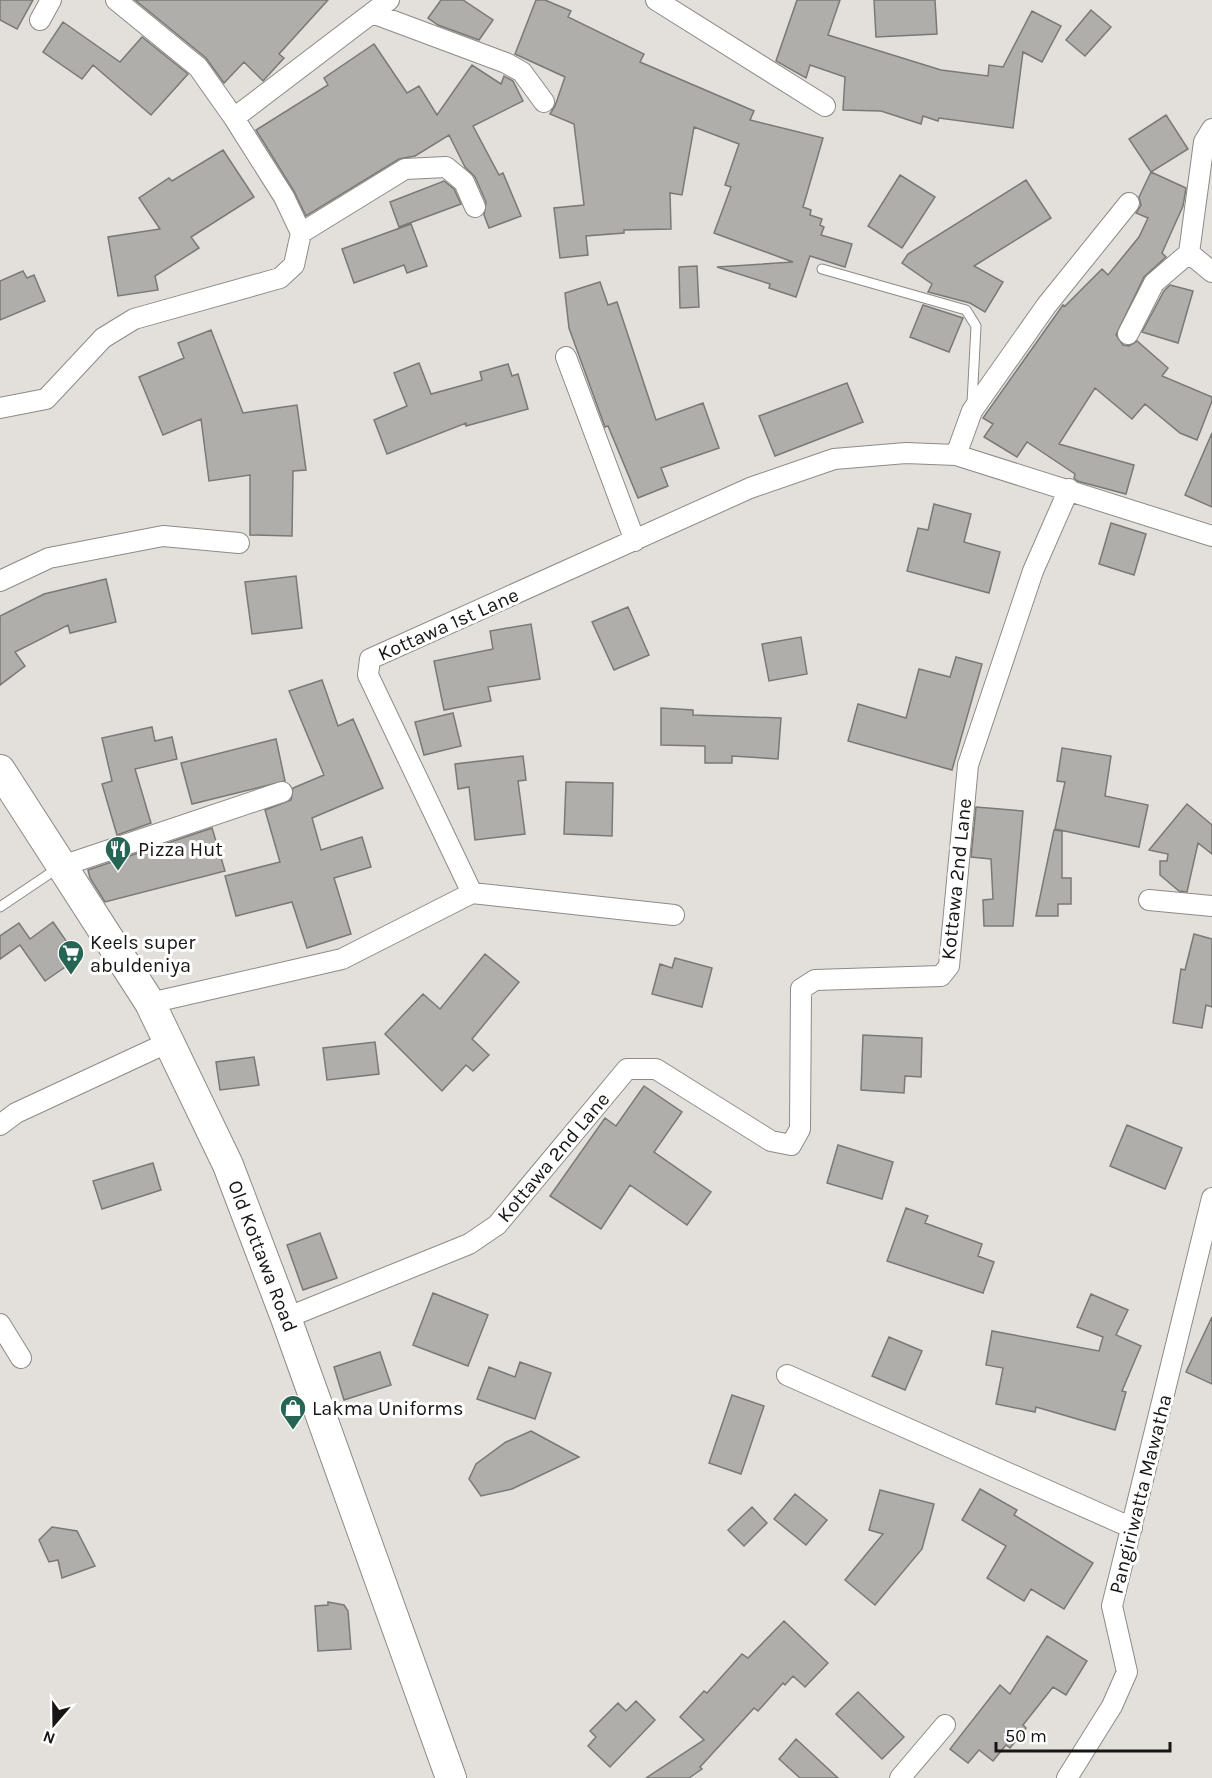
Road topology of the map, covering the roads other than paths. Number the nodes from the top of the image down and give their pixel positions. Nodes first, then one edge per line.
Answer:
1 (51, 0) edge
2 (117, 0) edge
3 (388, 0) edge
4 (656, 0) edge
5 (372, 13) junction
6 (40, 20) dead end
7 (544, 102) dead end
8 (825, 106) dead end
9 (234, 118) junction
10 (1212, 129) edge
11 (1129, 203) dead end
12 (475, 207) dead end
13 (301, 233) junction
14 (1189, 253) junction
15 (822, 269) dead end
16 (1212, 272) edge
17 (1128, 334) dead end
18 (566, 357) dead end
19 (0, 408) edge
20 (972, 411) junction
21 (956, 455) junction
22 (1069, 489) junction
23 (1212, 536) edge
24 (634, 541) junction
25 (239, 543) dead end
26 (0, 581) edge
27 (0, 770) edge
28 (282, 792) dead end
29 (62, 866) junction
30 (472, 893) junction
31 (1149, 900) dead end
32 (1212, 906) edge
33 (0, 907) edge
34 (674, 915) dead end
35 (150, 1003) junction
36 (169, 1042) junction
37 (0, 1125) edge
38 (1212, 1198) edge
39 (1209, 1220) edge
40 (286, 1318) junction
41 (0, 1324) edge
42 (21, 1358) dead end
43 (787, 1375) dead end
44 (1132, 1528) junction
45 (945, 1725) dead end
46 (451, 1778) edge
47 (900, 1778) edge
48 (1067, 1778) edge

1 - 6 street
2 - 9 street
3 - 5 street
4 - 8 street
5 - 7 street
5 - 9 street
9 - 13 street
10 - 14 street
11 - 20 street
12 - 13 street
13 - 19 street
14 - 16 street
14 - 17 street
15 - 20 lane
18 - 24 street
20 - 21 street
21 - 22 street, Kottawa 1st Lane
21 - 24 street, Kottawa 1st Lane
22 - 23 street, Kottawa 1st Lane
22 - 40 street, Kottawa 2nd Lane
24 - 30 street, Kottawa 1st Lane
25 - 26 street
27 - 29 main road, Old Kottawa Road
28 - 29 street
29 - 33 lane
29 - 35 main road, Old Kottawa Road
30 - 34 street
30 - 35 street
31 - 32 street
35 - 36 main road, Old Kottawa Road
36 - 37 street
36 - 40 main road, Old Kottawa Road
38 - 39 street, Pangiriwatta Mawatha
39 - 44 street, Pangiriwatta Mawatha
40 - 46 main road, Old Kottawa Road
41 - 42 street
43 - 44 street
44 - 48 street, Pangiriwatta Mawatha
45 - 47 street

